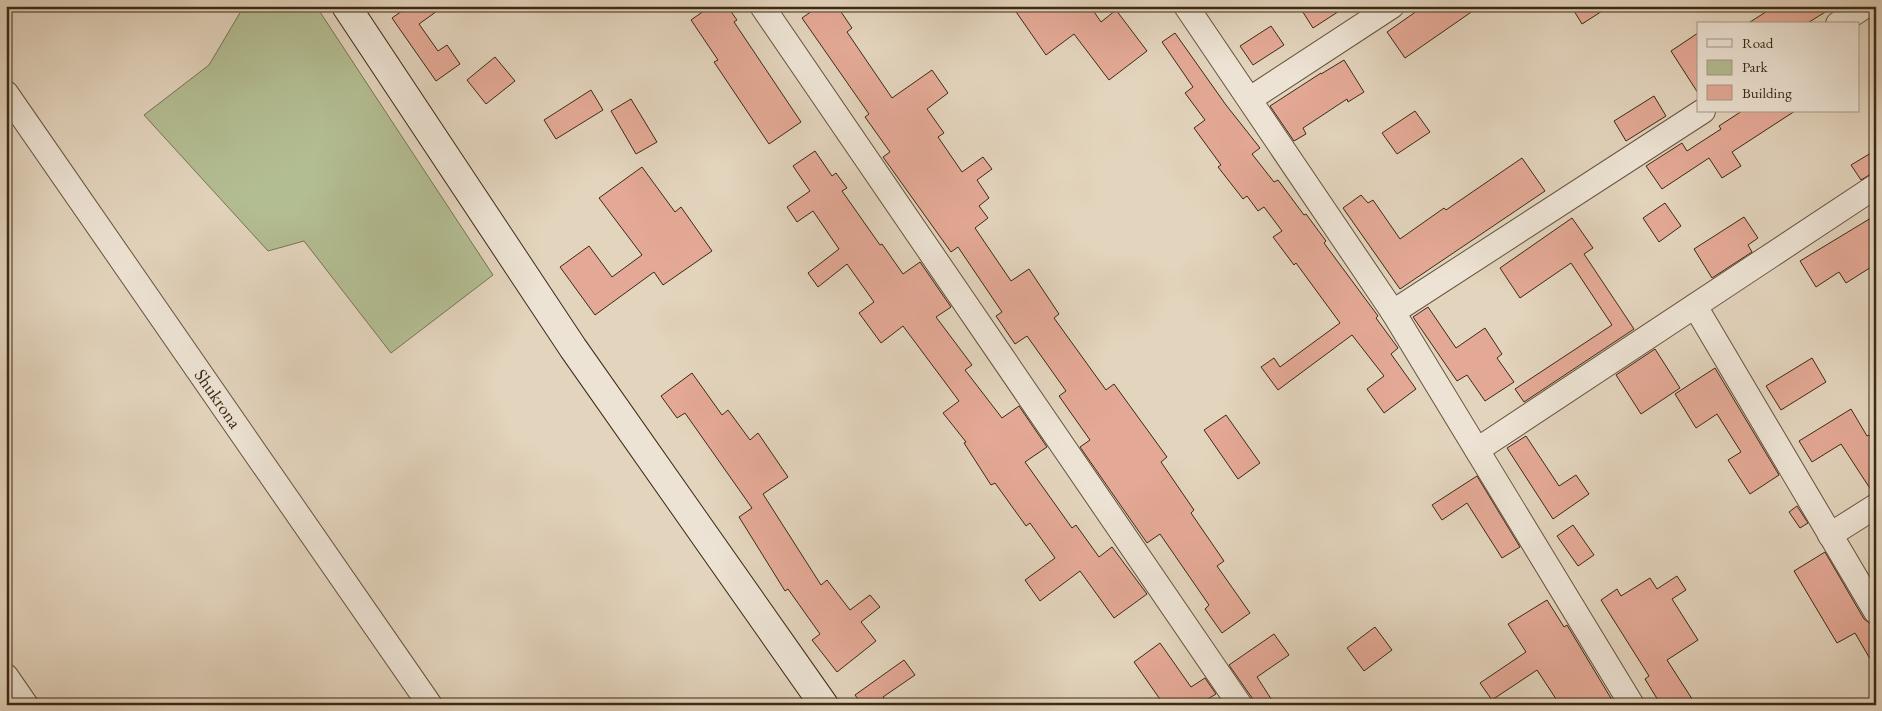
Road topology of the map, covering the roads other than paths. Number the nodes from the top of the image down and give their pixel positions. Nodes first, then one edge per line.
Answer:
1 (346, 6) edge
2 (762, 6) edge
3 (1186, 6) edge
4 (1392, 6) edge
5 (1865, 6) edge
6 (1841, 22) edge
7 (6, 93) edge
8 (1250, 100) junction
9 (1701, 112) edge
10 (1876, 186) edge
11 (1695, 306) junction
12 (1393, 312) junction
13 (1477, 450) junction
14 (1876, 506) edge
15 (1830, 534) junction
16 (1876, 612) edge
17 (6, 676) edge
18 (26, 705) edge
19 (430, 705) edge
20 (824, 705) edge
21 (1240, 705) edge
22 (1632, 705) edge

1 - 20 main road
2 - 21 street
3 - 8 street
4 - 8 street
5 - 6 street
7 - 19 street, Shukrona
8 - 12 street
9 - 12 street
10 - 11 street
11 - 13 street
11 - 15 street
12 - 13 street
13 - 22 street
14 - 15 street
15 - 16 street
17 - 18 street

